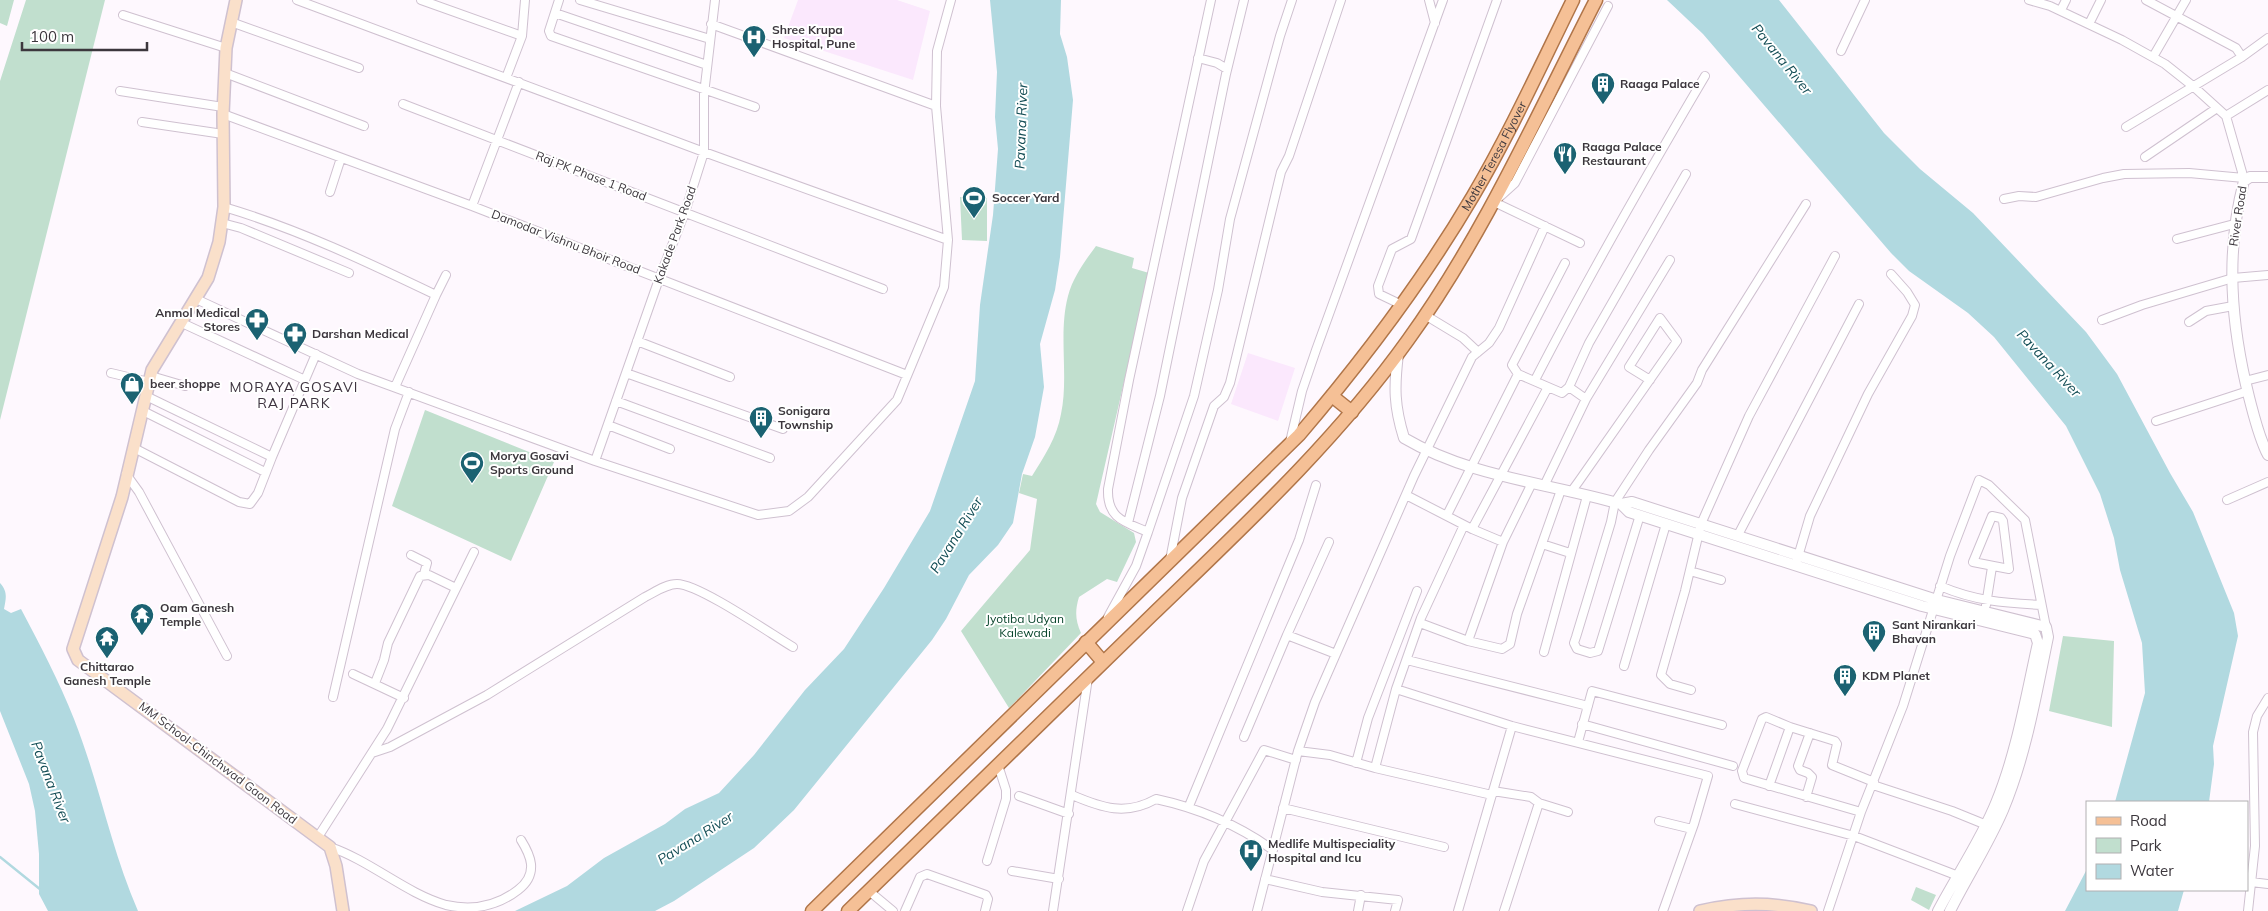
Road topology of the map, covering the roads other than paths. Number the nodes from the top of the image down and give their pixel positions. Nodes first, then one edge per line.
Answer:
1 (236, 0) edge
2 (296, 0) edge
3 (421, 0) edge
4 (525, 0) edge
5 (559, 0) edge
6 (580, 0) edge
7 (715, 0) edge
8 (951, 0) edge
9 (1211, 0) edge
10 (1244, 0) edge
11 (1292, 0) edge
12 (1341, 0) edge
13 (1429, 0) edge
14 (1443, 0) edge
15 (1497, 0) edge
16 (1574, 0) edge
17 (1596, 0) edge
18 (1865, 0) edge
19 (2028, 0) edge
20 (2066, 0) edge
21 (2102, 0) edge
22 (2146, 0) edge
23 (2186, 0) edge
24 (1608, 6) dead end
25 (2061, 10) junction
26 (555, 12) junction
27 (123, 15) dead end
28 (2177, 16) junction
29 (232, 22) junction
30 (711, 24) junction
31 (1435, 24) junction
32 (2089, 24) junction
33 (522, 36) junction
34 (2268, 38) edge
35 (710, 39) junction
36 (226, 48) junction
37 (1841, 51) dead end
38 (2153, 57) junction
39 (2242, 57) junction
40 (1198, 58) junction
41 (707, 65) junction
42 (359, 68) dead end
43 (1227, 69) junction
44 (224, 73) junction
45 (1705, 76) dead end
46 (506, 78) junction
47 (519, 82) junction
48 (2194, 87) junction
49 (705, 88) junction
50 (2268, 90) edge
51 (120, 91) dead end
52 (404, 104) dead end
53 (936, 106) junction
54 (756, 107) dead end
55 (2217, 108) junction
56 (223, 111) junction
57 (2226, 116) junction
58 (142, 122) dead end
59 (364, 126) dead end
60 (2126, 127) dead end
61 (223, 134) junction
62 (496, 140) junction
63 (704, 152) junction
64 (2145, 157) dead end
65 (342, 158) junction
66 (1686, 174) dead end
67 (2268, 176) edge
68 (2244, 178) junction
69 (330, 192) dead end
70 (2004, 199) dead end
71 (1494, 202) junction
72 (1806, 204) dead end
73 (472, 206) junction
74 (224, 207) junction
75 (685, 212) junction
76 (222, 223) junction
77 (2234, 224) junction
78 (1545, 226) junction
79 (2177, 239) dead end
80 (948, 240) junction
81 (1580, 243) dead end
82 (1834, 256) dead end
83 (1670, 260) dead end
84 (1565, 263) dead end
85 (349, 273) dead end
86 (1891, 274) dead end
87 (446, 275) dead end
88 (2268, 275) edge
89 (2233, 278) junction
90 (659, 279) junction
91 (883, 289) dead end
92 (436, 295) junction
93 (196, 299) junction
94 (1859, 304) dead end
95 (1402, 305) junction
96 (2233, 306) junction
97 (1425, 315) junction
98 (2102, 320) dead end
99 (2190, 322) dead end
100 (182, 323) junction
101 (637, 341) junction
102 (1478, 352) junction
103 (316, 354) junction
104 (1398, 354) junction
105 (112, 373) dead end
106 (626, 373) junction
107 (1518, 374) junction
108 (907, 375) junction
109 (2268, 375) edge
110 (730, 377) dead end
111 (150, 379) junction
112 (305, 380) junction
113 (1535, 380) junction
114 (1650, 380) junction
115 (2245, 380) junction
116 (185, 386) dead end
117 (395, 387) junction
118 (1548, 387) junction
119 (1569, 387) junction
120 (2248, 391) junction
121 (409, 392) junction
122 (146, 396) junction
123 (1332, 396) junction
124 (1586, 398) junction
125 (616, 401) junction
126 (142, 411) junction
127 (1352, 412) junction
128 (2156, 421) dead end
129 (608, 425) junction
130 (783, 429) dead end
131 (1290, 444) junction
132 (134, 448) junction
133 (670, 449) dead end
134 (1426, 451) junction
135 (2268, 455) edge
136 (272, 457) junction
137 (770, 458) dead end
138 (595, 461) junction
139 (1470, 468) junction
140 (265, 472) junction
141 (126, 474) junction
142 (1499, 474) junction
143 (2268, 482) edge
144 (1532, 483) junction
145 (1316, 485) dead end
146 (1544, 486) junction
147 (1566, 491) junction
148 (1406, 495) junction
149 (1587, 496) junction
150 (2227, 500) dead end
151 (1618, 503) junction
152 (1447, 516) junction
153 (1640, 516) junction
154 (1128, 524) junction
155 (1666, 524) junction
156 (1468, 527) junction
157 (1699, 529) junction
158 (1148, 532) junction
159 (1738, 535) junction
160 (1329, 542) dead end
161 (1503, 542) junction
162 (1542, 544) junction
163 (474, 552) dead end
164 (1570, 553) junction
165 (411, 555) dead end
166 (1170, 560) junction
167 (1797, 560) junction
168 (1992, 567) junction
169 (1690, 571) junction
170 (424, 574) junction
171 (1721, 580) dead end
172 (1940, 586) junction
173 (456, 588) junction
174 (1417, 591) dead end
175 (1935, 604) junction
176 (2041, 605) junction
177 (1986, 607) junction
178 (1420, 623) junction
179 (1104, 625) junction
180 (2046, 627) junction
181 (1287, 635) junction
182 (1468, 641) junction
183 (1086, 642) junction
184 (793, 647) dead end
185 (1544, 652) dead end
186 (1336, 654) junction
187 (227, 656) dead end
188 (1407, 660) junction
189 (1103, 662) junction
190 (1624, 666) dead end
191 (353, 674) dead end
192 (1088, 677) junction
193 (375, 683) junction
194 (1396, 689) junction
195 (1691, 690) dead end
196 (333, 697) dead end
197 (404, 698) junction
198 (2268, 698) edge
199 (1588, 706) junction
200 (1582, 724) junction
201 (1722, 724) dead end
202 (1512, 726) junction
203 (1790, 727) junction
204 (1810, 733) junction
205 (1244, 737) dead end
206 (1578, 742) junction
207 (1298, 751) junction
208 (372, 753) junction
209 (1296, 760) junction
210 (1356, 763) junction
211 (998, 765) junction
212 (1733, 766) dead end
213 (1375, 768) junction
214 (1874, 783) junction
215 (1769, 786) junction
216 (1493, 793) junction
217 (1072, 795) junction
218 (1019, 796) dead end
219 (1806, 797) junction
220 (1539, 803) junction
221 (1735, 804) dead end
222 (1189, 806) junction
223 (1283, 808) junction
224 (1568, 812) dead end
225 (1862, 812) junction
226 (1069, 814) junction
227 (1659, 821) dead end
228 (1224, 822) junction
229 (1990, 827) junction
230 (1692, 829) junction
231 (1854, 836) junction
232 (318, 837) junction
233 (521, 840) dead end
234 (330, 847) junction
235 (1444, 847) dead end
236 (1273, 850) junction
237 (988, 861) dead end
238 (1012, 871) dead end
239 (1962, 877) junction
240 (1059, 879) junction
241 (1265, 879) junction
242 (2251, 882) junction
243 (2268, 884) edge
244 (869, 891) junction
245 (1361, 896) junction
246 (343, 911) edge
247 (812, 911) edge
248 (848, 911) edge
249 (893, 911) edge
250 (905, 911) edge
251 (985, 911) edge
252 (1053, 911) edge
253 (1187, 911) edge
254 (1256, 911) edge
255 (1358, 911) edge
256 (1395, 911) edge
257 (1458, 911) edge
258 (1504, 911) edge
259 (1663, 911) edge
260 (1700, 911) edge
261 (1811, 911) edge
262 (1828, 911) edge
263 (1938, 911) edge
264 (1950, 911) edge
265 (2248, 911) edge

1 - 29 main road, MM School-Chinchwad Gaon Road
2 - 46 street
3 - 33 street
4 - 33 street
5 - 26 street
6 - 35 street
7 - 30 street, Kakade Park Road
8 - 53 street
9 - 40 street
10 - 43 street
11 - 158 street
12 - 166 street
13 - 31 street
14 - 31 street
15 - 95 street
16 - 95 main road, Mother Teresa Flyover
17 - 71 main road, Mother Teresa Flyover
18 - 37 street
19 - 25 street
20 - 25 street
21 - 32 street
22 - 28 street
23 - 28 street
24 - 71 street
25 - 32 street
26 - 41 street
26 - 49 street
27 - 36 street
28 - 38 street
28 - 39 street
29 - 36 main road, MM School-Chinchwad Gaon Road
29 - 42 street
30 - 35 street, Kakade Park Road
30 - 53 street
31 - 131 street
32 - 38 street
33 - 46 street
34 - 39 street
35 - 41 street, Kakade Park Road
36 - 44 main road, MM School-Chinchwad Gaon Road
38 - 48 street
39 - 48 street
40 - 43 street
40 - 154 street
41 - 49 street, Kakade Park Road
43 - 154 street
44 - 56 main road, MM School-Chinchwad Gaon Road
44 - 59 street
45 - 113 street
46 - 47 street
47 - 62 street
47 - 63 street
48 - 55 street
48 - 60 street
49 - 54 street
49 - 63 street, Kakade Park Road
50 - 57 street
51 - 56 street, Damodar Vishnu Bhoir Road
52 - 62 street, Raj PK Phase 1 Road
53 - 80 street
55 - 57 street
55 - 64 street
56 - 61 main road, MM School-Chinchwad Gaon Road
56 - 65 street, Damodar Vishnu Bhoir Road
57 - 68 street, River Road
58 - 61 street
61 - 74 main road, MM School-Chinchwad Gaon Road
62 - 73 street
62 - 75 street, Raj PK Phase 1 Road
63 - 75 street, Kakade Park Road
63 - 80 street
65 - 69 street
65 - 73 street, Damodar Vishnu Bhoir Road
66 - 119 street
67 - 68 street
68 - 70 street
68 - 77 street, River Road
71 - 78 street
71 - 97 main road, Mother Teresa Flyover
72 - 151 street
73 - 90 street, Damodar Vishnu Bhoir Road
74 - 76 main road, MM School-Chinchwad Gaon Road
74 - 92 street
75 - 90 street, Kakade Park Road
75 - 91 street, Raj PK Phase 1 Road
76 - 85 street
76 - 93 main road, MM School-Chinchwad Gaon Road
77 - 79 street
77 - 89 street, River Road
78 - 81 street
78 - 102 street
80 - 108 street
82 - 157 street
83 - 124 street
84 - 107 street
86 - 167 street
87 - 92 street
88 - 89 street
89 - 96 street, River Road
89 - 98 street
90 - 101 street, Kakade Park Road
90 - 108 street, Damodar Vishnu Bhoir Road
92 - 117 street
93 - 100 main road, MM School-Chinchwad Gaon Road
93 - 103 street
94 - 159 street
95 - 123 main road, Mother Teresa Flyover
96 - 99 street
96 - 115 street, River Road
97 - 102 street
97 - 104 main road, Mother Teresa Flyover
100 - 111 main road, MM School-Chinchwad Gaon Road
100 - 112 street
101 - 106 street, Kakade Park Road
101 - 110 street
102 - 134 street
103 - 112 street
103 - 117 street
104 - 127 main road, Mother Teresa Flyover
104 - 134 street
105 - 111 street
106 - 125 street, Kakade Park Road
106 - 130 street
107 - 113 street
107 - 139 street
108 - 138 street
109 - 115 street
111 - 116 street
111 - 122 main road, MM School-Chinchwad Gaon Road
112 - 136 street
113 - 118 street
114 - 114 street
114 - 147 street
115 - 120 street, River Road
117 - 121 street
118 - 119 street
118 - 142 street
119 - 124 street
120 - 128 street
120 - 135 street, River Road
121 - 138 street
121 - 196 street
122 - 126 main road, MM School-Chinchwad Gaon Road
122 - 136 street
123 - 127 main road
123 - 131 main road, Mother Teresa Flyover
124 - 146 street
125 - 129 street, Kakade Park Road
125 - 137 street
126 - 132 main road, MM School-Chinchwad Gaon Road
126 - 140 street
127 - 189 main road, Mother Teresa Flyover
129 - 133 street
129 - 138 street, Kakade Park Road
131 - 166 main road, Mother Teresa Flyover
132 - 140 street
132 - 141 main road, MM School-Chinchwad Gaon Road
134 - 139 street
134 - 148 street
136 - 140 street
139 - 142 street
139 - 152 street
141 - 187 street
141 - 232 main road, MM School-Chinchwad Gaon Road
142 - 144 street
142 - 156 street
143 - 150 street
144 - 146 street
144 - 161 street
145 - 222 street
146 - 147 street
147 - 149 street
147 - 162 street
148 - 152 street
148 - 186 street
149 - 151 street
149 - 164 street
151 - 153 street
151 - 153 street
151 - 157 street
152 - 156 street
153 - 155 street
154 - 158 street
155 - 157 street
155 - 190 street
156 - 161 street
156 - 178 street
157 - 159 street
157 - 167 street
157 - 169 street
158 - 179 street
159 - 167 street
160 - 181 street
161 - 182 street
162 - 164 street
162 - 182 street
163 - 173 street
164 - 185 street
165 - 170 street
166 - 179 main road, Mother Teresa Flyover
167 - 175 street
168 - 168 street
168 - 177 street
169 - 171 street
169 - 195 street
170 - 173 street
170 - 193 street
172 - 175 street
172 - 176 street
172 - 177 street
173 - 197 street
174 - 210 street
175 - 177 street
175 - 214 street
175 - 229 street
176 - 177 street
176 - 180 street
177 - 180 street
178 - 182 street
178 - 188 street
179 - 183 main road, Mother Teresa Flyover
180 - 229 street
181 - 186 street
181 - 205 street
183 - 189 main road
183 - 247 main road, Mother Teresa Flyover
184 - 208 street
186 - 207 street
188 - 194 street
188 - 199 street
189 - 192 main road, Mother Teresa Flyover
191 - 193 street
192 - 211 main road, Mother Teresa Flyover
192 - 217 street
193 - 197 street
194 - 202 street
194 - 213 street
197 - 208 street
198 - 242 street
199 - 200 street
199 - 201 street
200 - 206 street
200 - 212 street
202 - 206 street
202 - 216 street
203 - 204 street
203 - 215 street
203 - 215 street
204 - 214 street
204 - 219 street
206 - 230 street
207 - 209 street
207 - 210 street
208 - 232 street
209 - 223 street
209 - 228 street
210 - 213 street
211 - 237 street
211 - 244 main road, Mother Teresa Flyover
213 - 216 street
214 - 225 street
214 - 229 street
215 - 219 street
216 - 220 street
216 - 257 street
217 - 222 street
217 - 226 street
218 - 226 street
219 - 225 street
220 - 224 street
220 - 258 street
221 - 231 street
222 - 228 street
223 - 235 street
223 - 236 street
225 - 231 street
226 - 240 street
227 - 230 street
228 - 236 street
228 - 253 street
229 - 239 street
230 - 259 street
231 - 239 street
231 - 262 street
232 - 234 main road, MM School-Chinchwad Gaon Road
233 - 234 street
234 - 246 main road
236 - 241 street
238 - 240 street
239 - 263 street
239 - 264 street
240 - 252 street
241 - 245 street
241 - 254 street
242 - 243 street
242 - 265 street
244 - 248 main road, Mother Teresa Flyover
244 - 249 street
245 - 255 street
245 - 256 street
250 - 251 street
260 - 261 main road

